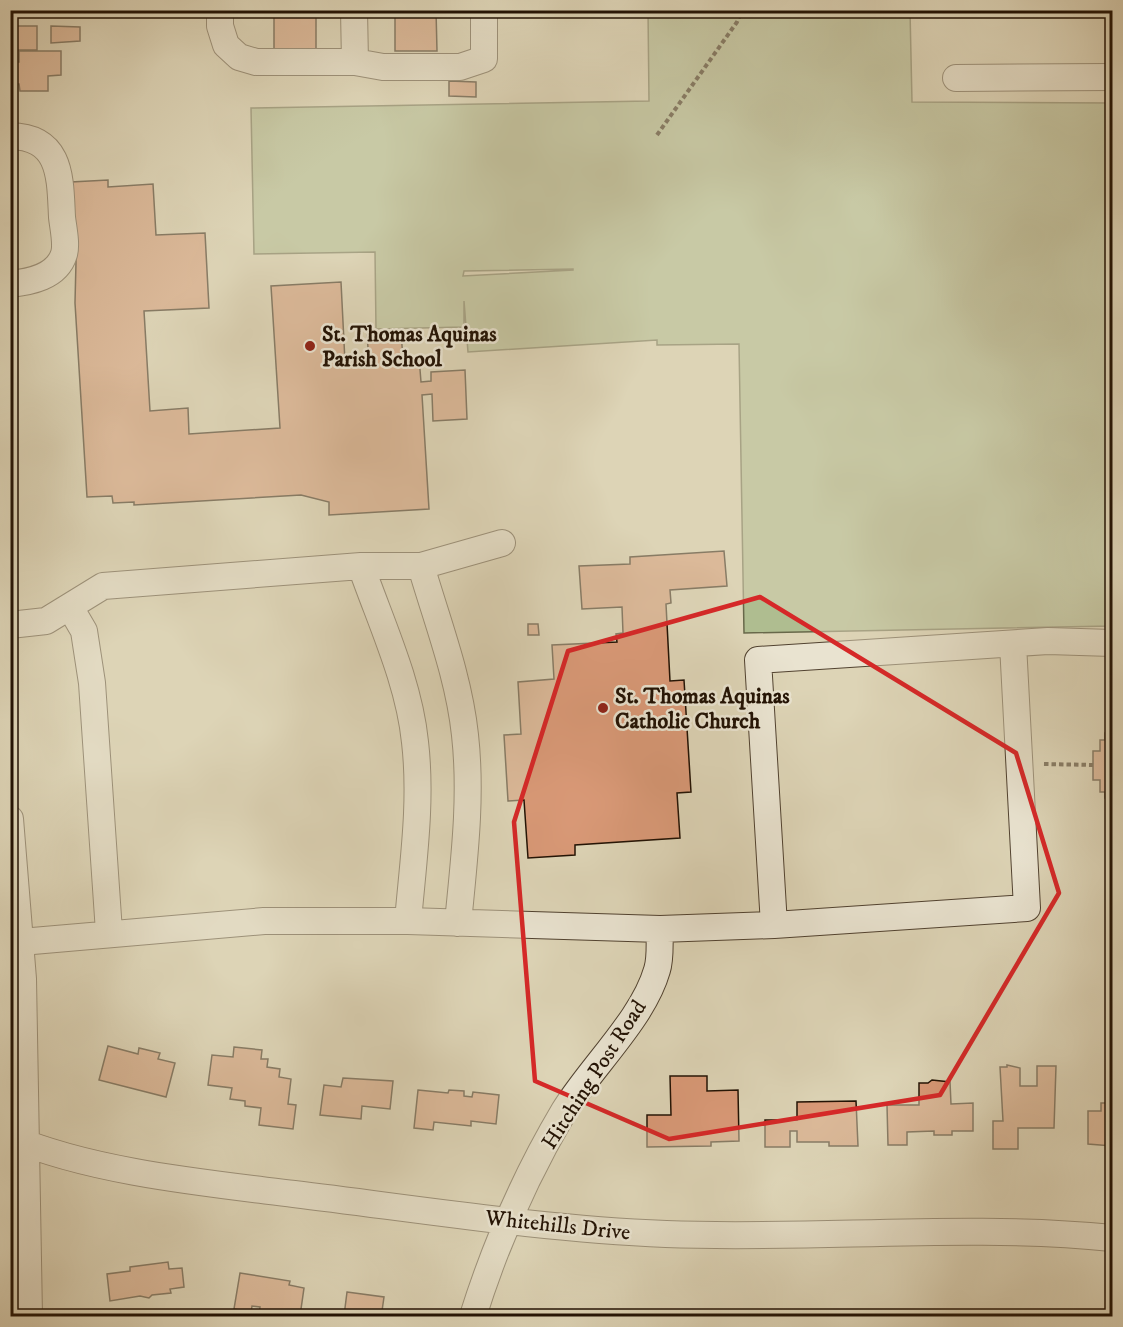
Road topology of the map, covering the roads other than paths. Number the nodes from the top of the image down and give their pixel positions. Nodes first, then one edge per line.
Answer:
1 (220, 10) edge
2 (354, 10) edge
3 (484, 10) edge
4 (355, 62) junction
5 (1113, 77) edge
6 (956, 78) dead end
7 (10, 136) edge
8 (10, 284) edge
9 (502, 543) dead end
10 (361, 566) junction
11 (421, 566) junction
12 (70, 607) junction
13 (10, 625) edge
14 (1113, 643) edge
15 (1013, 644) junction
16 (10, 819) edge
17 (408, 921) junction
18 (458, 923) junction
19 (774, 925) junction
20 (660, 929) junction
21 (109, 933) junction
22 (21, 942) junction
23 (19, 1141) edge
24 (511, 1221) junction
25 (1113, 1238) edge
26 (29, 1317) edge
27 (474, 1317) edge

1 - 4 street
2 - 4 street
3 - 4 street
5 - 6 street
7 - 8 street
9 - 11 street
10 - 11 street
10 - 12 street
10 - 17 street
11 - 18 street
12 - 13 street
12 - 21 street
14 - 15 street
15 - 19 street
15 - 19 street
16 - 22 street
17 - 18 street
17 - 21 street
18 - 20 street
19 - 20 street
20 - 24 street, Hitching Post Road
21 - 22 street
22 - 23 street
23 - 24 street, Whitehills Drive
23 - 26 street
24 - 25 street, Whitehills Drive
24 - 27 street, Hitching Post Road

